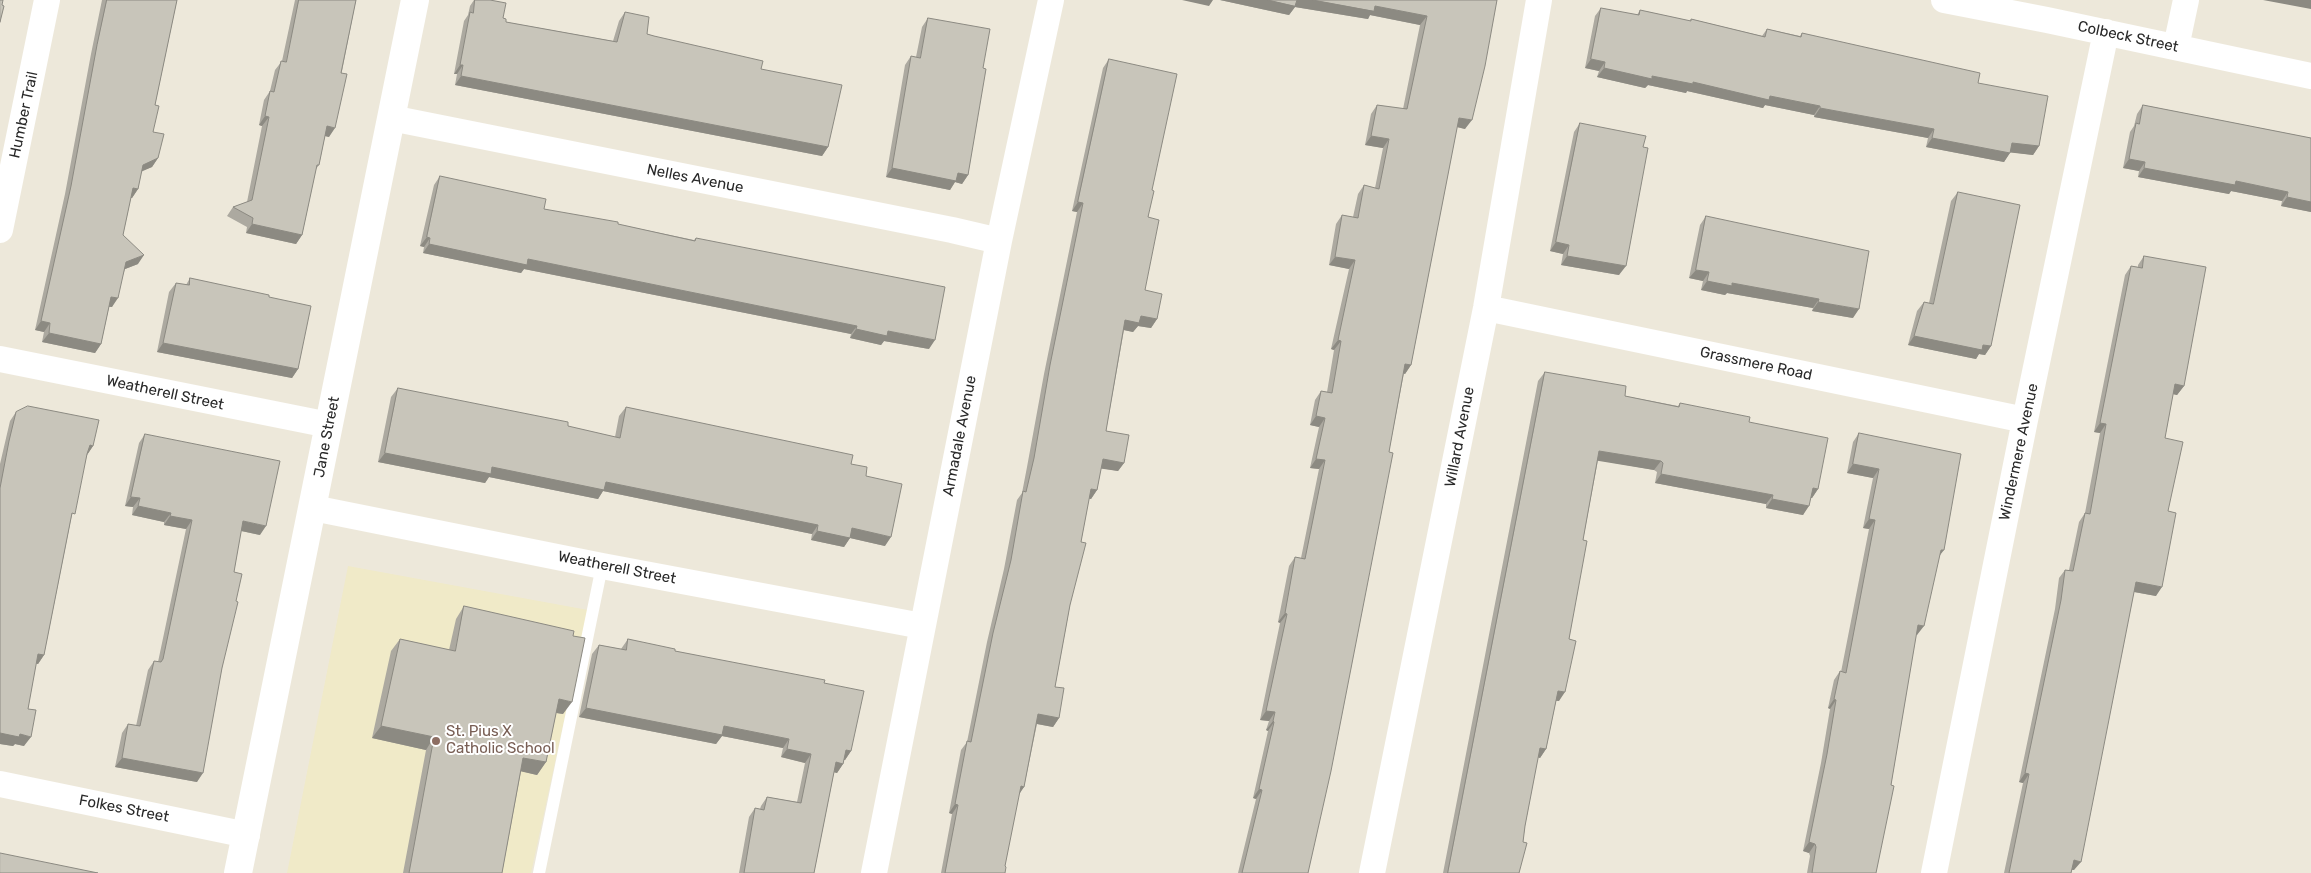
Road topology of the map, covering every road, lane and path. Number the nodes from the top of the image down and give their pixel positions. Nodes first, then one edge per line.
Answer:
1 (47, 0) edge
2 (415, 0) edge
3 (1051, 0) edge
4 (1539, 0) edge
5 (1944, 0) edge
6 (2186, 0) edge
7 (2106, 32) junction
8 (2176, 46) junction
9 (2311, 76) edge
10 (391, 118) junction
11 (0, 230) edge
12 (999, 241) junction
13 (1486, 308) junction
14 (0, 358) edge
15 (2025, 420) junction
16 (329, 425) junction
17 (313, 508) junction
18 (602, 566) junction
19 (922, 626) junction
20 (0, 784) edge
21 (247, 835) junction
22 (238, 873) edge
23 (539, 873) edge
24 (874, 873) edge
25 (1372, 873) edge
26 (1934, 873) edge

1 - 11 street, Humber Trail
2 - 10 main road, Jane Street
3 - 12 street, Armadale Avenue
4 - 13 street, Willard Avenue
5 - 7 street, Colbeck Street
6 - 8 street
7 - 8 street, Colbeck Street
7 - 15 street, Windermere Avenue
8 - 9 street, Colbeck Street
10 - 12 street, Nelles Avenue
10 - 16 main road, Jane Street
12 - 19 street, Armadale Avenue
13 - 15 street, Grassmere Road
13 - 25 street, Willard Avenue
14 - 16 street, Weatherell Street
15 - 26 street, Windermere Avenue
16 - 17 main road, Jane Street
17 - 18 street, Weatherell Street
17 - 21 main road, Jane Street
18 - 19 street, Weatherell Street
18 - 23 lane
19 - 24 street, Armadale Avenue
20 - 21 street, Folkes Street
21 - 22 main road, Jane Street

